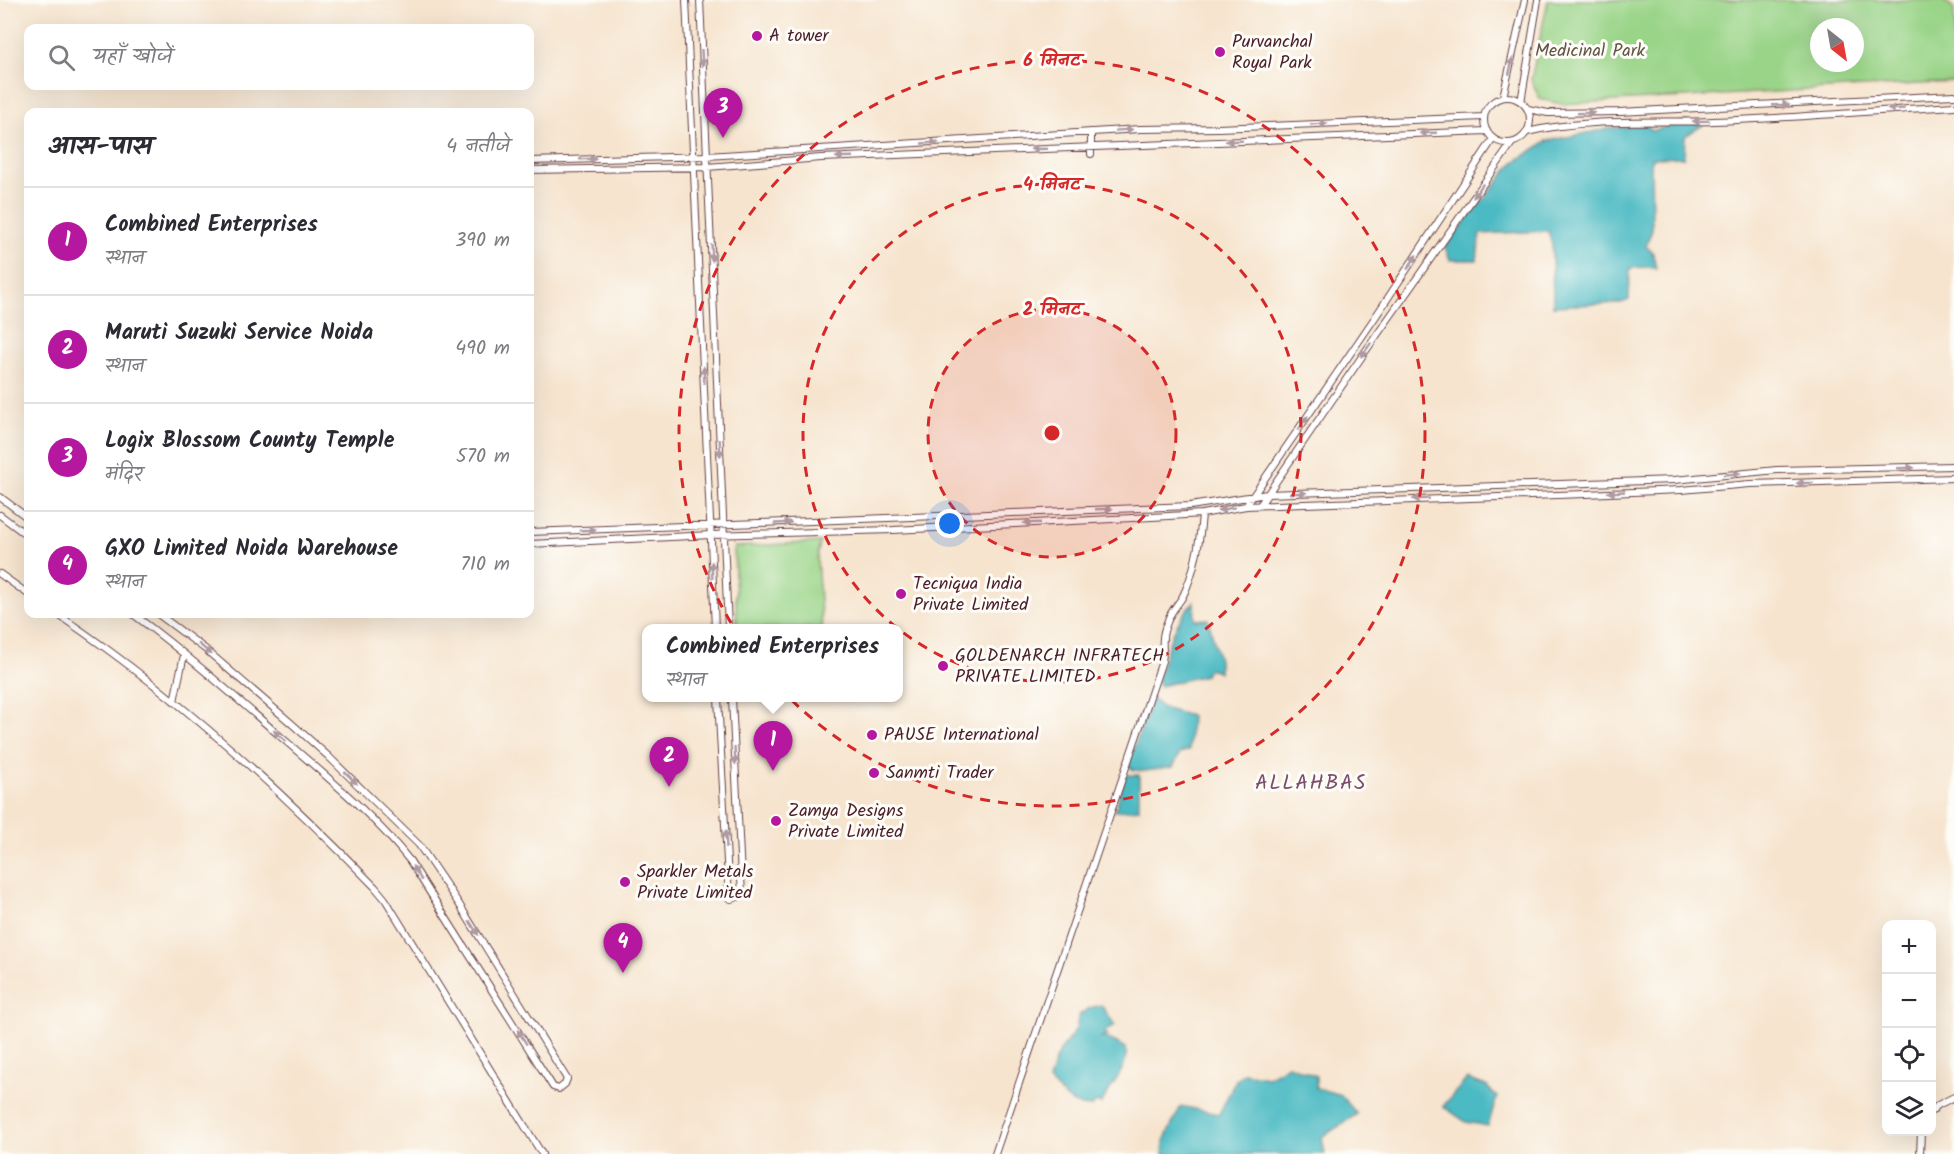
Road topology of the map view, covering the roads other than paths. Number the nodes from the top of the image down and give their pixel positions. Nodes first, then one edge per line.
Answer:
1 (686, 0) edge
2 (700, 0) edge
3 (1525, 0) edge
4 (1538, 0) edge
5 (1954, 95) edge
6 (1503, 97) junction
7 (1521, 102) junction
8 (1954, 106) edge
9 (1528, 109) junction
10 (1484, 117) junction
11 (1487, 131) junction
12 (1091, 132) junction
13 (1527, 132) junction
14 (1493, 139) junction
15 (1512, 143) junction
16 (1091, 151) junction
17 (693, 156) junction
18 (707, 156) junction
19 (534, 162) edge
20 (707, 166) junction
21 (693, 167) junction
22 (534, 170) edge
23 (1954, 466) edge
24 (1954, 478) edge
25 (1674, 480) junction
26 (1674, 490) junction
27 (1267, 494) junction
28 (1253, 496) junction
29 (0, 497) edge
30 (1260, 505) junction
31 (1246, 506) junction
32 (1202, 513) junction
33 (0, 515) edge
34 (24, 515) edge
35 (724, 525) junction
36 (710, 526) junction
37 (534, 532) edge
38 (24, 533) edge
39 (711, 535) junction
40 (724, 535) junction
41 (534, 544) edge
42 (0, 574) edge
43 (24, 591) edge
44 (62, 618) edge
45 (138, 618) edge
46 (163, 618) edge
47 (715, 624) edge
48 (728, 624) edge
49 (184, 655) junction
50 (174, 701) junction
51 (718, 702) edge
52 (732, 702) edge
53 (1954, 1097) edge
54 (1936, 1107) edge
55 (1921, 1136) edge
56 (542, 1154) edge
57 (995, 1154) edge
58 (1920, 1154) edge

1 - 17 street
2 -> 18 street
6 -> 3 street
4 - 7 street
9 -> 5 street
6 - 7 street
6 - 10 street
7 - 9 street
8 -> 13 street
9 - 13 street
10 - 11 street
12 -> 10 street
11 - 14 street
11 -> 16 street
12 - 16 street
18 -> 12 street
13 - 15 street
14 - 15 street
28 -> 14 street
15 -> 27 street
16 -> 20 street
17 - 18 street
19 -> 17 street
17 - 21 street
18 - 20 street
20 - 21 street
20 -> 35 street
21 - 22 street
36 -> 21 street
25 -> 23 street
24 -> 26 street
25 - 26 street
27 -> 25 street
26 -> 30 street
27 - 28 street
27 - 30 street
28 - 31 street
35 -> 28 street
29 - 34 street
30 - 31 street
31 -> 32 street
32 -> 40 street
32 - 57 street
33 - 38 street
35 - 36 street
35 - 40 street
37 -> 36 street
36 - 39 street
39 - 40 street
39 - 41 street
47 -> 39 street
40 - 48 street
42 - 43 street
44 - 50 street
45 - 49 street
46 -> 49 street
49 - 50 street
50 - 56 street
52 -> 51 street
53 - 54 street
55 - 58 street

